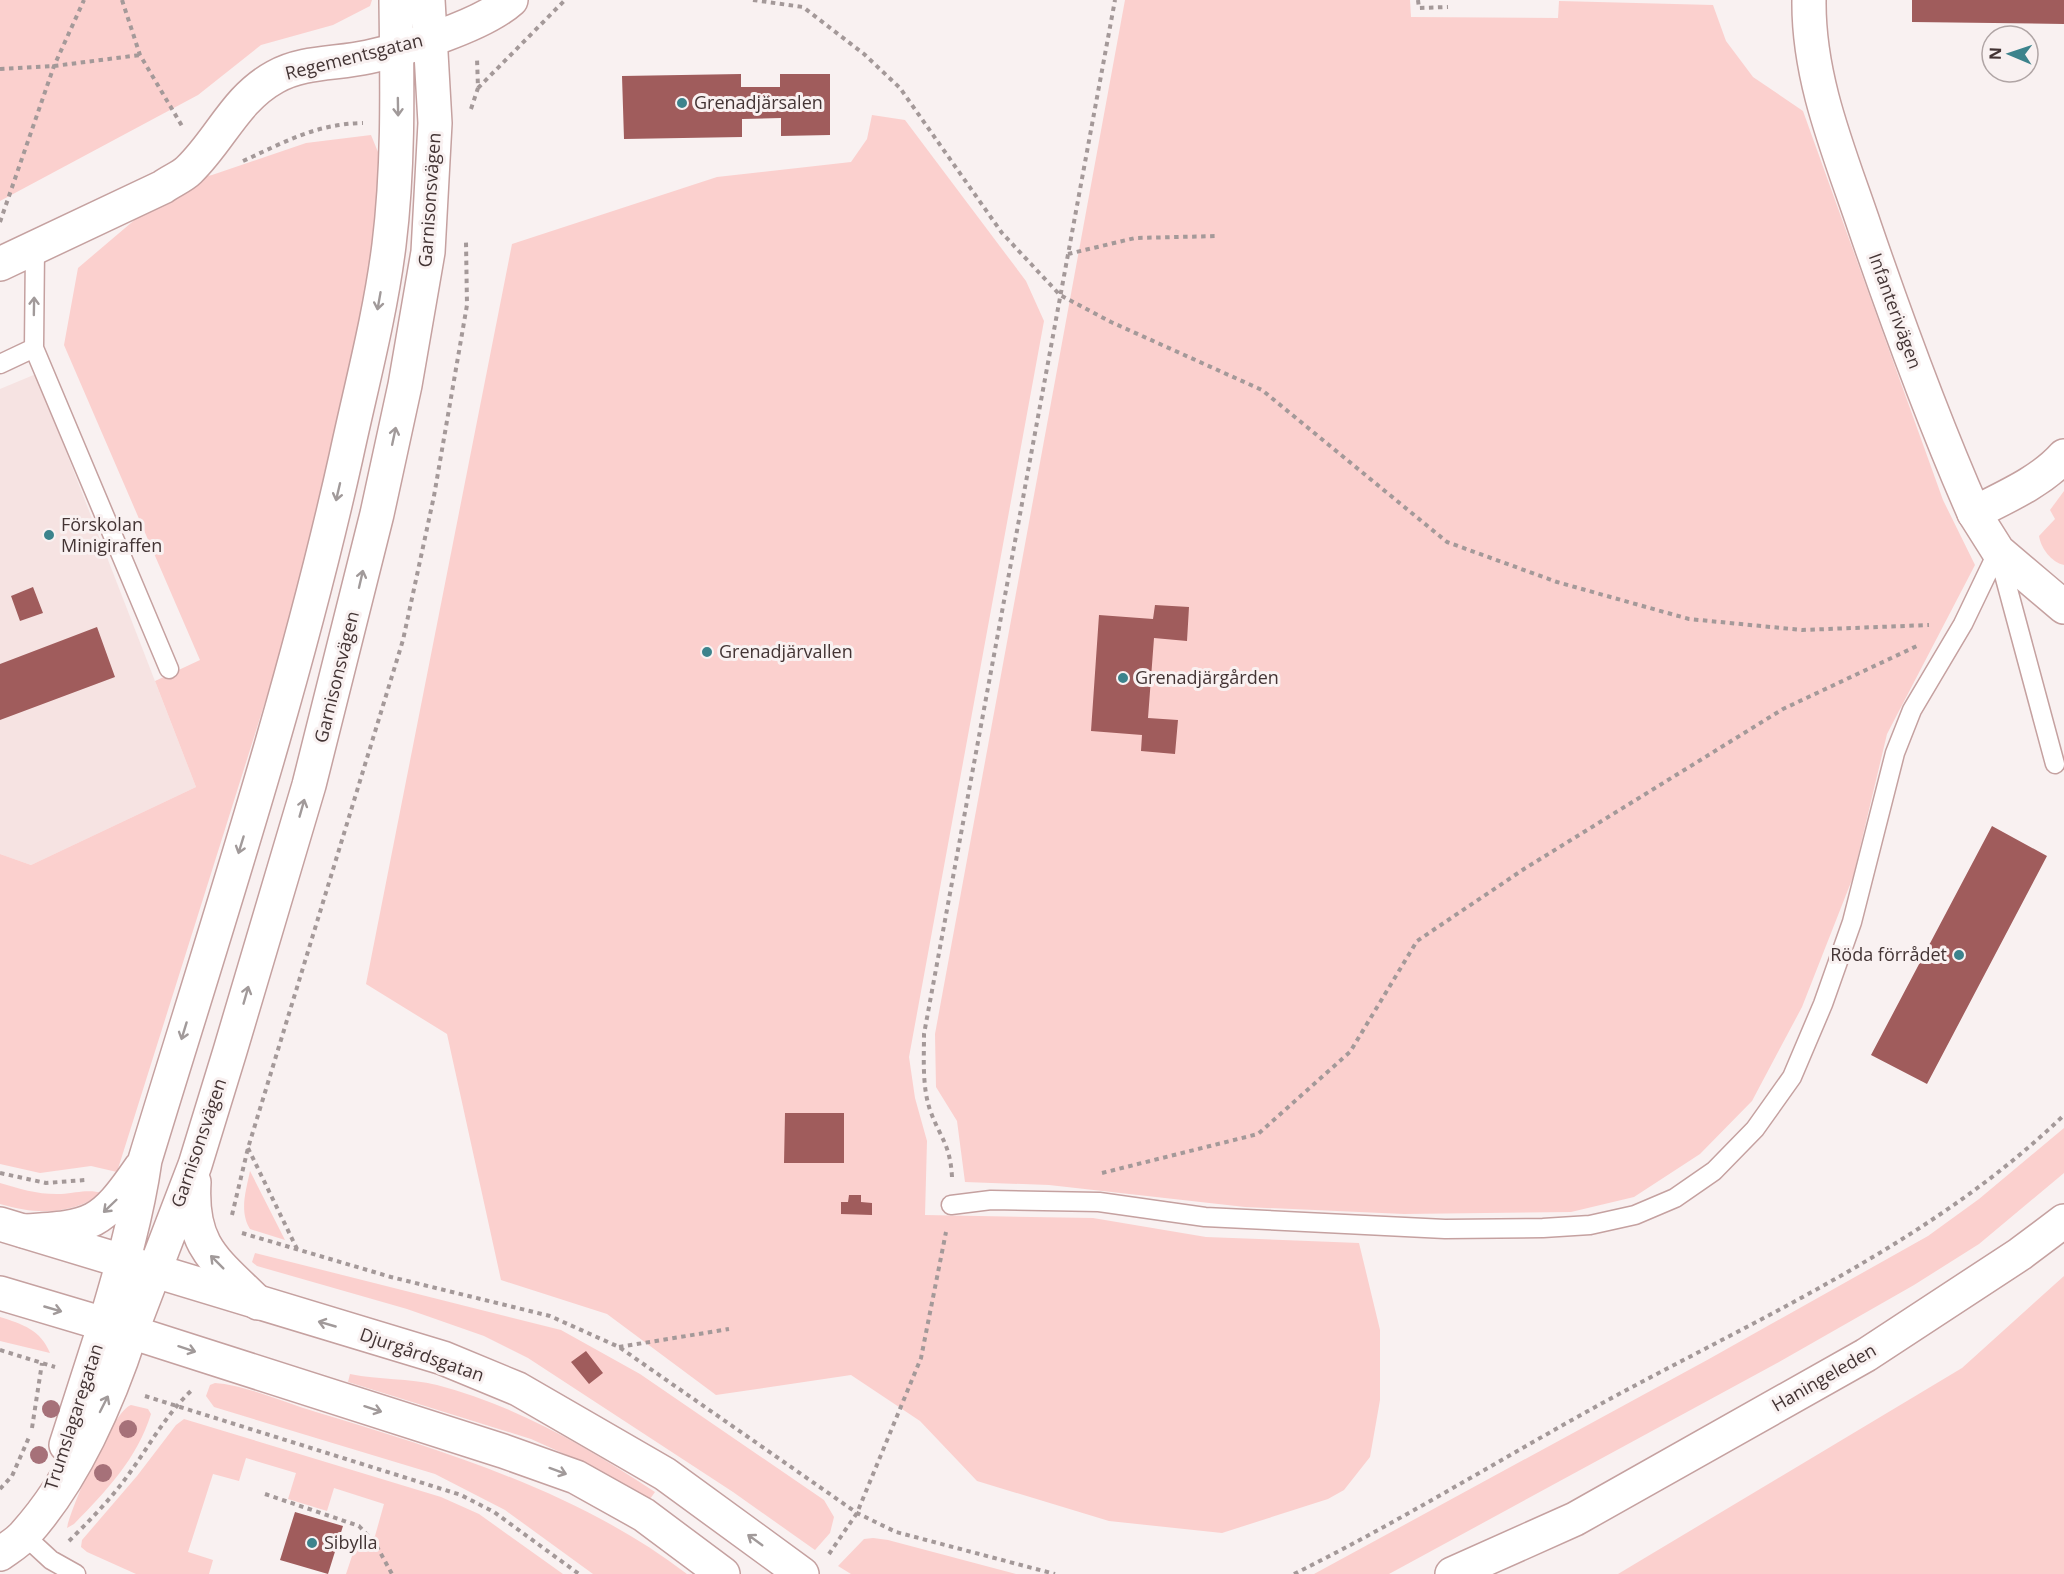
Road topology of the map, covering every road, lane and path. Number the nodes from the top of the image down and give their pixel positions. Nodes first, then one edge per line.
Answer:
1 (84, 0) edge
2 (396, 0) edge
3 (428, 0) edge
4 (511, 0) edge
5 (565, 0) edge
6 (753, 0) edge
7 (804, 0) edge
8 (1115, 0) edge
9 (1418, 0) edge
10 (1809, 0) edge
11 (803, 7) junction
12 (1448, 7) dead end
13 (430, 38) junction
14 (397, 49) junction
15 (140, 55) dead end
16 (54, 66) junction
17 (0, 69) edge
18 (470, 114) dead end
19 (0, 222) edge
20 (466, 230) dead end
21 (1218, 236) dead end
22 (35, 248) junction
23 (1068, 254) junction
24 (0, 264) edge
25 (1060, 295) junction
26 (34, 348) junction
27 (0, 364) edge
28 (2064, 456) edge
29 (1974, 513) junction
30 (1998, 551) junction
31 (2064, 607) edge
32 (1963, 624) junction
33 (169, 669) dead end
34 (2055, 764) dead end
35 (2064, 1116) edge
36 (248, 1148) junction
37 (145, 1160) junction
38 (195, 1165) junction
39 (0, 1173) edge
40 (1094, 1175) dead end
41 (126, 1188) junction
42 (951, 1205) junction
43 (192, 1208) junction
44 (2064, 1221) edge
45 (238, 1227) dead end
46 (10, 1228) edge
47 (298, 1251) junction
48 (138, 1266) junction
49 (0, 1293) edge
50 (258, 1303) junction
51 (118, 1328) junction
52 (729, 1329) dead end
53 (619, 1347) junction
54 (42, 1363) dead end
55 (0, 1489) edge
56 (265, 1494) dead end
57 (857, 1513) junction
58 (1575, 1519) junction
59 (12, 1545) edge
60 (51, 1560) junction
61 (814, 1566) edge
62 (76, 1574) edge
63 (392, 1574) edge
64 (579, 1574) edge
65 (723, 1574) edge
66 (1055, 1574) edge
67 (1294, 1574) edge
68 (1452, 1574) edge
69 (1498, 1574) edge

1 - 16 path
2 - 14 street, Garnisonsvägen
3 - 13 street, Garnisonsvägen
4 - 13 street, Regementsgatan
5 - 18 path
6 - 11 path
7 - 11 path
8 - 23 path
9 - 12 path
10 - 29 street, Infanterivägen
11 - 25 path
13 - 14 street, Regementsgatan
38 -> 13 street, Garnisonsvägen
14 - 22 street, Regementsgatan
14 -> 37 street, Garnisonsvägen
15 - 16 path
16 - 17 path
16 - 19 path
20 - 36 path
21 - 23 path
22 - 24 street, Regementsgatan
26 -> 22 lane
23 - 25 path
25 - 32 path
25 - 42 path
26 - 27 lane
26 - 33 lane
28 - 29 street
29 - 30 street, Infanterivägen
30 - 31 street, Infanterivägen
30 - 32 lane
30 - 34 lane
32 - 40 path
32 - 42 lane
35 - 67 path
36 - 43 path
36 - 47 path
37 - 41 street
37 - 48 street, Garnisonsvägen
38 - 43 street
38 - 48 street, Garnisonsvägen
39 - 41 path
41 -> 46 street
42 - 57 path
50 -> 43 street
44 - 58 street, Haningeleden
45 - 47 path
46 - 48 street, Djurgårdsgatan
47 - 53 path
48 - 50 street, Djurgårdsgatan
48 - 51 street, Garnisonsvägen
49 -> 51 street
61 -> 50 street, Djurgårdsgatan
51 - 59 street, Trumslagaregatan
51 -> 65 street
52 - 53 path
53 - 57 path
54 - 55 path
56 - 63 path
57 - 61 path
57 - 66 path
58 - 68 street, Haningeleden
58 - 69 street, Haningeleden
59 - 60 lane
60 - 62 lane
60 - 64 path

